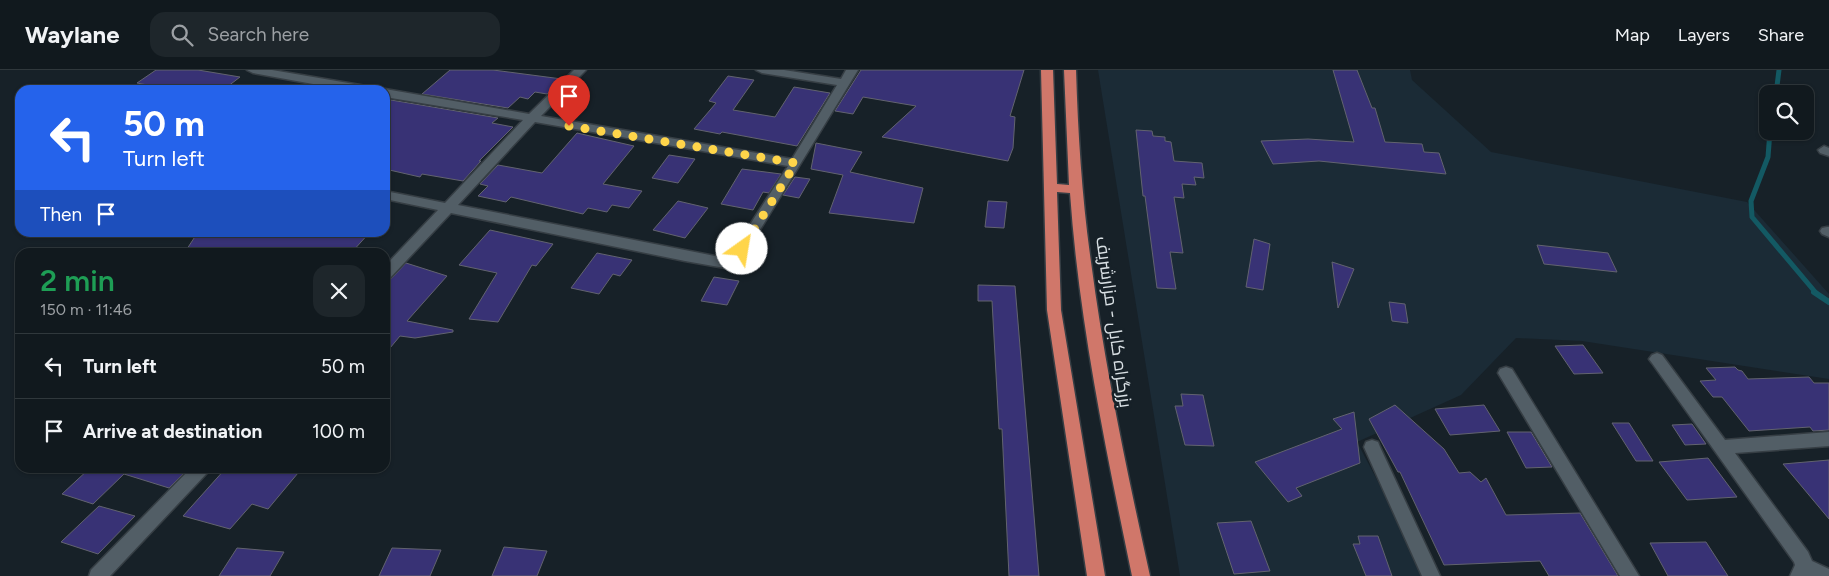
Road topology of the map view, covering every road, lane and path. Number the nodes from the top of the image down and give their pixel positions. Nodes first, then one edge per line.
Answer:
1 (252, 70) edge
2 (580, 70) edge
3 (762, 70) edge
4 (852, 70) edge
5 (1047, 70) edge
6 (1070, 70) edge
7 (844, 83) junction
8 (338, 85) edge
9 (390, 94) edge
10 (531, 119) junction
11 (796, 163) junction
12 (1050, 188) junction
13 (1078, 189) junction
14 (390, 197) edge
15 (448, 209) junction
16 (390, 270) edge
17 (1657, 359) dead end
18 (1506, 373) dead end
19 (1829, 439) edge
20 (1372, 447) dead end
21 (1721, 447) junction
22 (196, 473) edge
23 (1802, 571) edge
24 (98, 576) edge
25 (1096, 576) edge
26 (1141, 576) edge
27 (1431, 576) edge
28 (1630, 576) edge
29 (1824, 576) edge

1 - 8 street
2 - 10 street
3 - 7 street
4 - 7 street
5 - 12 highway
6 - 13 highway, بزرگراه کابل - مزارشریف
7 - 11 street
9 - 10 street
10 - 11 street
10 - 15 street
11 - 15 street
12 - 13 highway
12 - 25 highway
13 - 26 highway, بزرگراه کابل - مزارشریف
14 - 15 street
15 - 16 street
17 - 21 street
18 - 28 street
19 - 21 street
20 - 27 street
21 - 23 street
22 - 24 street
23 - 29 street

